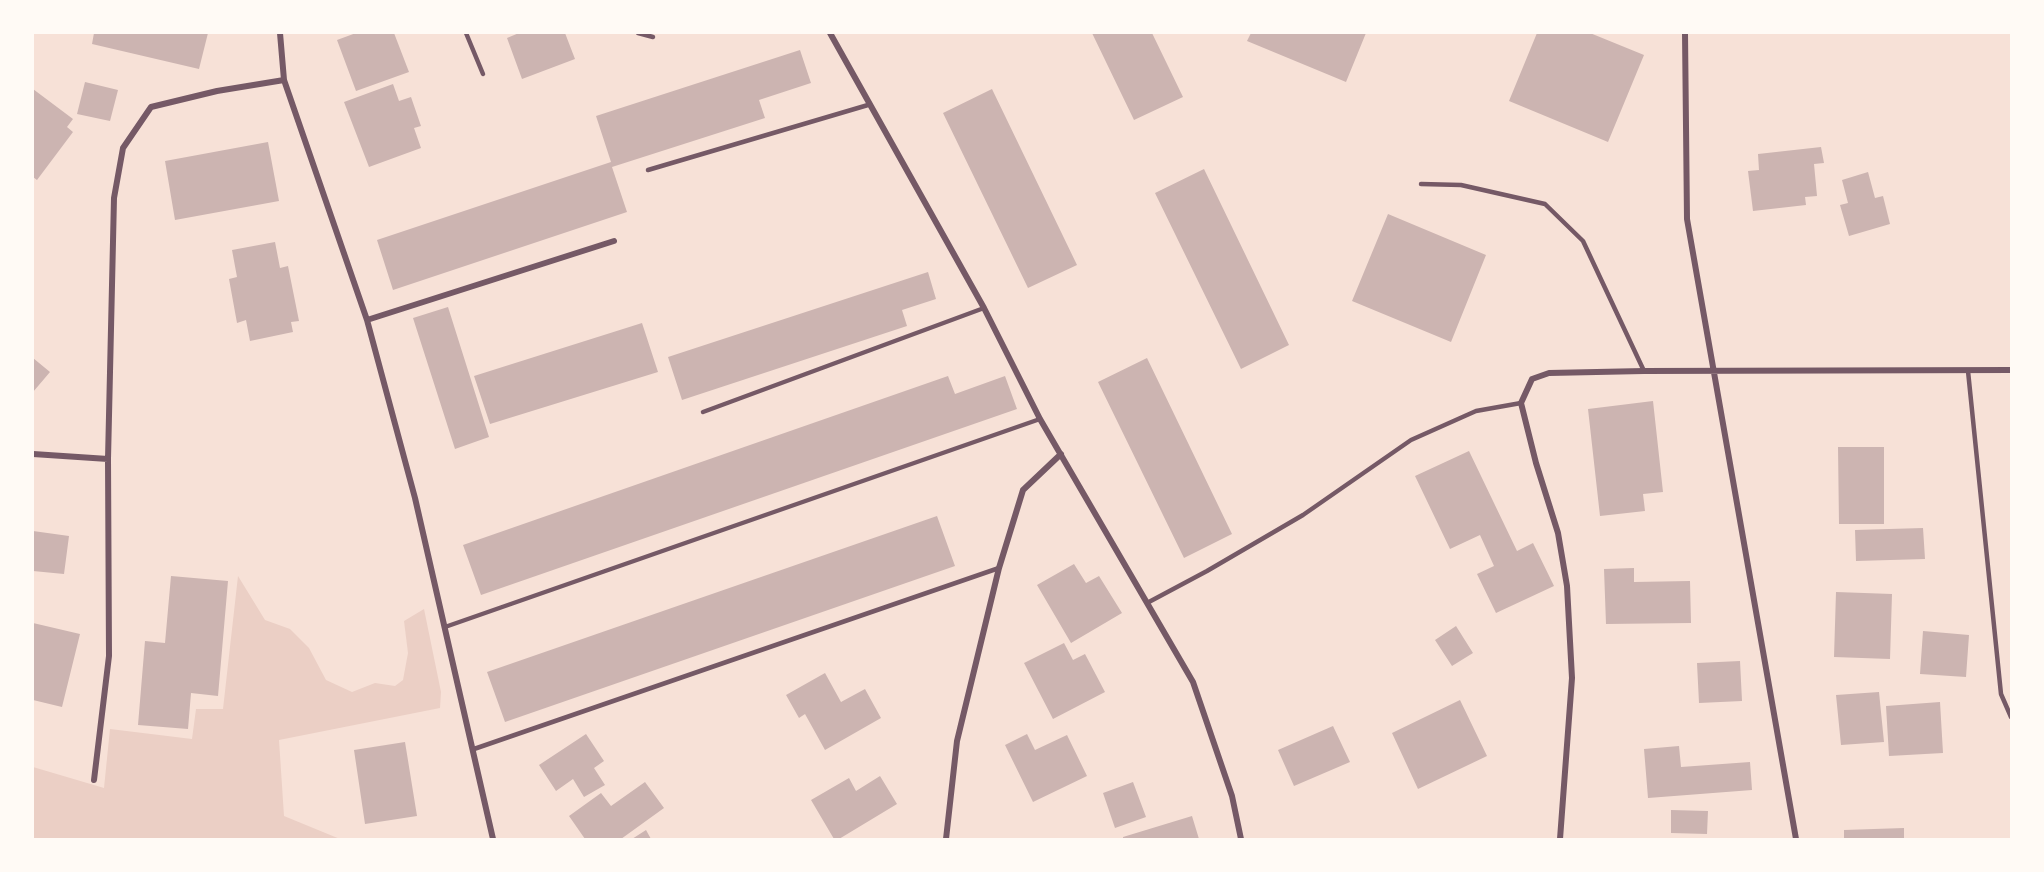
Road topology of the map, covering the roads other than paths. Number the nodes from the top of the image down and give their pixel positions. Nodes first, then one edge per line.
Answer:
1 (280, 33) edge
2 (466, 33) edge
3 (638, 33) edge
4 (830, 33) edge
5 (1685, 33) edge
6 (653, 38) dead end
7 (483, 74) dead end
8 (284, 80) junction
9 (868, 105) junction
10 (648, 170) dead end
11 (1421, 184) dead end
12 (614, 241) dead end
13 (984, 308) junction
14 (367, 320) junction
15 (1712, 370) junction
16 (1968, 370) junction
17 (2011, 370) edge
18 (1644, 371) junction
19 (1521, 403) junction
20 (703, 412) dead end
21 (1040, 419) junction
22 (33, 454) edge
23 (1061, 454) junction
24 (108, 459) junction
25 (999, 568) junction
26 (1147, 603) junction
27 (445, 627) junction
28 (2011, 717) edge
29 (474, 749) junction
30 (94, 780) dead end
31 (493, 839) edge
32 (946, 839) edge
33 (1241, 839) edge
34 (1560, 839) edge
35 (1796, 839) edge

1 - 8 street
2 - 7 lane
3 - 6 lane
4 - 9 street
5 - 15 street
8 - 14 street
8 - 24 street
9 - 10 lane
9 - 13 street
11 - 18 lane
12 - 14 street
13 - 20 lane
13 - 21 street
14 - 27 street
15 - 16 street
15 - 18 street
15 - 35 street
16 - 17 street
16 - 28 lane
18 - 19 street
19 - 26 lane
19 - 34 street
21 - 23 street
21 - 27 lane
22 - 24 street
23 - 25 street
23 - 26 street
24 - 30 street
25 - 29 lane
25 - 32 street
26 - 33 street
27 - 29 street
29 - 31 street

